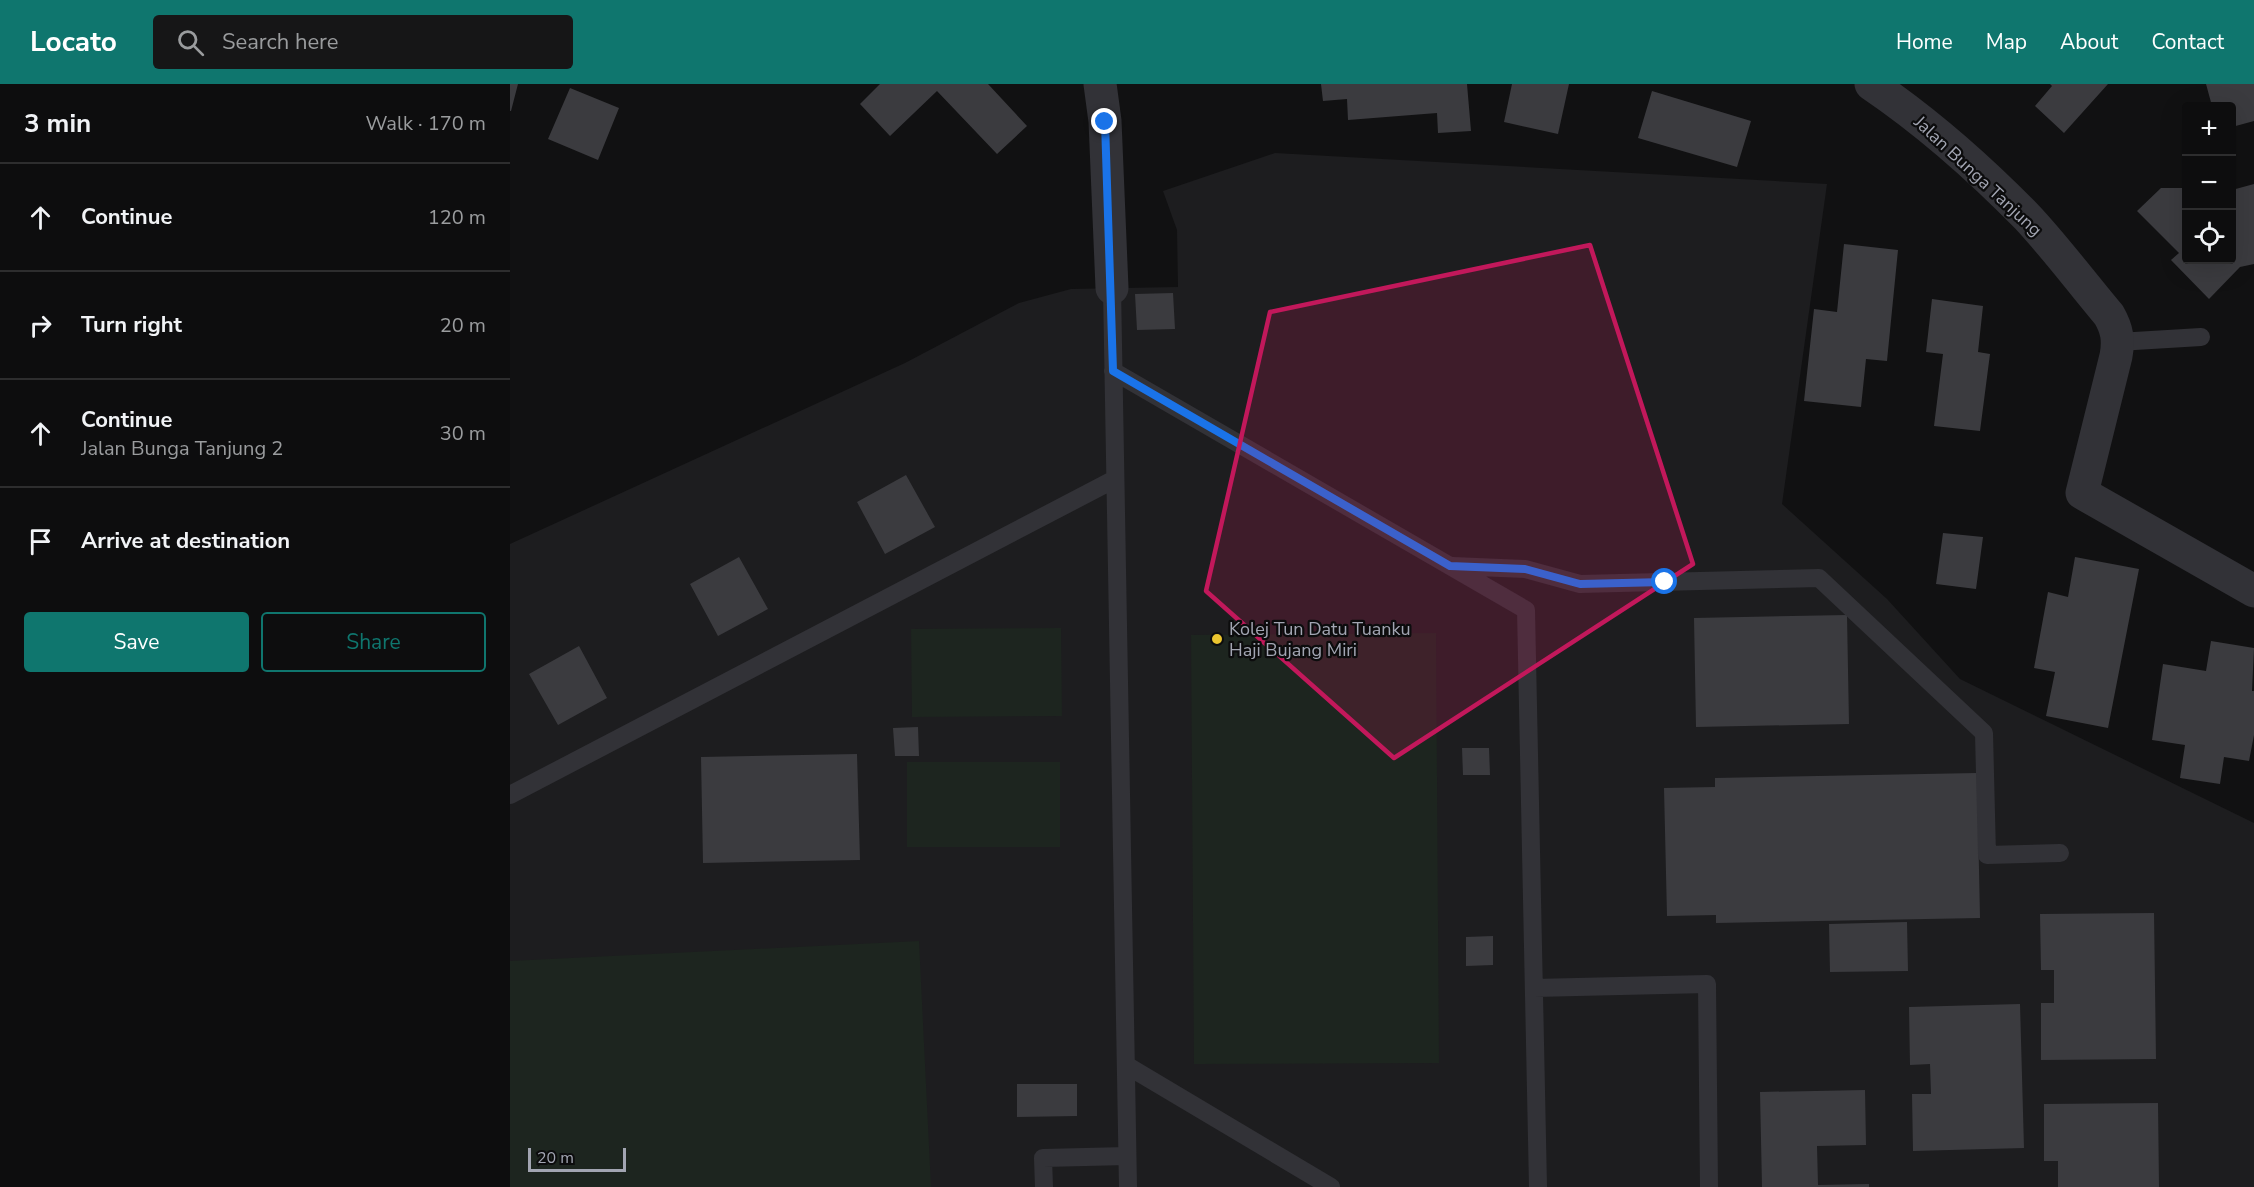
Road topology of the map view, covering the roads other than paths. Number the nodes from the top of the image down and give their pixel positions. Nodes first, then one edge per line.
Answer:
1 (1100, 84) edge
2 (1871, 84) edge
3 (1112, 288) joint
4 (2201, 337) dead end
5 (2118, 342) junction
6 (1113, 371) junction
7 (1115, 479) junction
8 (1450, 566) junction
9 (2254, 591) edge
10 (510, 795) edge
11 (2060, 853) dead end
12 (1534, 988) junction
13 (1126, 1065) junction
14 (1127, 1156) junction
15 (1044, 1187) edge
16 (1128, 1187) edge
17 (1331, 1187) edge
18 (1538, 1187) edge
19 (1709, 1187) edge

1 - 3 street
2 - 5 street, Jalan Bunga Tanjung
3 - 6 lane
4 - 5 lane
5 - 9 street
6 - 7 lane
6 - 8 lane
7 - 10 lane
7 - 13 lane
8 - 11 lane
8 - 12 lane
12 - 18 lane
12 - 19 lane
13 - 14 lane
13 - 17 lane
14 - 15 lane
14 - 16 lane

